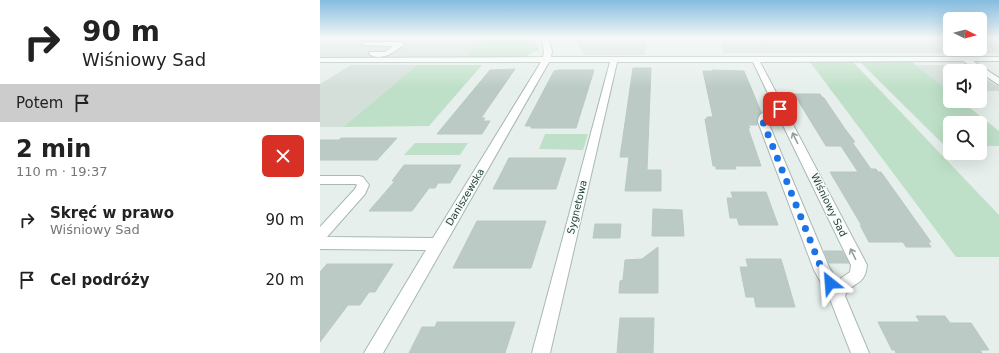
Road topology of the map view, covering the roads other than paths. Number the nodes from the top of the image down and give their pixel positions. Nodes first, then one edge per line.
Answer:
1 (547, 54) edge
2 (755, 59) junction
3 (964, 59) junction
4 (999, 59) edge
5 (320, 60) edge
6 (546, 60) junction
7 (614, 60) junction
8 (999, 82) edge
9 (780, 109) junction
10 (320, 180) edge
11 (320, 236) edge
12 (320, 243) edge
13 (437, 244) junction
14 (837, 296) junction
15 (373, 353) edge
16 (541, 353) edge
17 (860, 353) edge

1 - 6 street
2 - 3 street
2 - 7 street
2 - 9 street, Wiśniowy Sad
3 - 4 street
3 - 8 street
5 - 6 street
6 - 7 street
6 - 13 street, Daniszewska
7 - 16 street, Sygnetowa
9 - 14 street
14 -> 9 street, Wiśniowy Sad
10 - 11 street
12 - 13 street
13 - 15 street, Daniszewska
14 - 17 street

